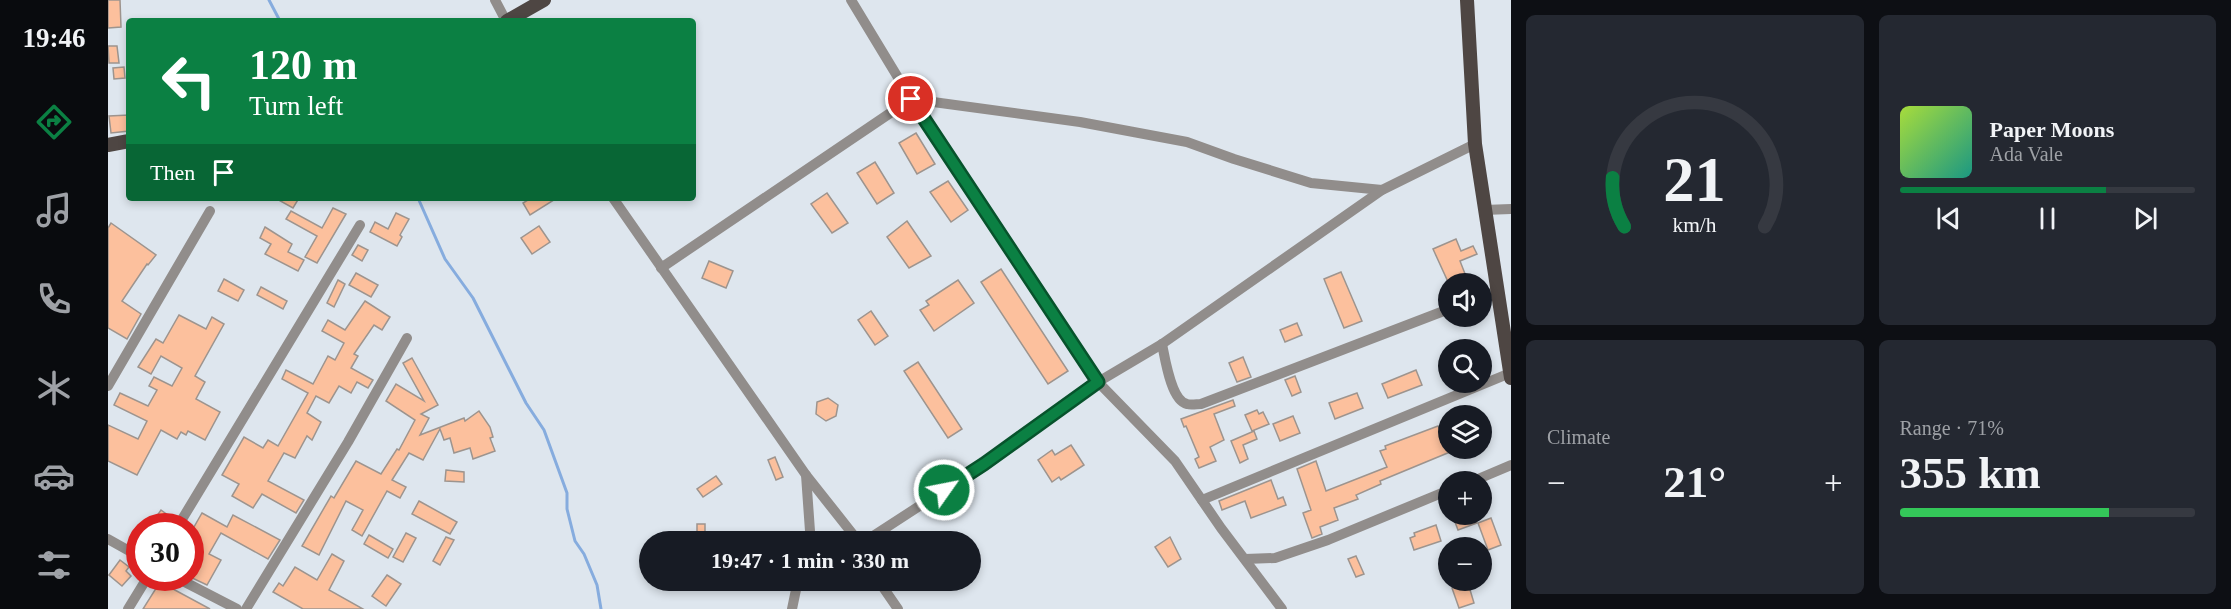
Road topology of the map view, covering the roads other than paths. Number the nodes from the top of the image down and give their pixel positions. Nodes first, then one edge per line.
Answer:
1 (495, 0) edge
2 (544, 0) edge
3 (850, 0) edge
4 (1467, 0) edge
5 (504, 18) edge
6 (511, 18) edge
7 (911, 99) junction
8 (126, 142) edge
9 (1474, 144) junction
10 (108, 145) edge
11 (1382, 190) junction
12 (615, 201) edge
13 (1511, 209) edge
14 (210, 210) dead end
15 (1484, 210) junction
16 (360, 225) dead end
17 (661, 268) junction
18 (1497, 291) junction
19 (1492, 293) edge
20 (1438, 313) edge
21 (407, 338) dead end
22 (1162, 345) junction
23 (1511, 375) edge
24 (1098, 382) junction
25 (108, 386) edge
26 (1511, 465) edge
27 (1492, 473) edge
28 (806, 475) junction
29 (1438, 495) edge
30 (1202, 500) junction
31 (186, 513) edge
32 (810, 531) edge
33 (852, 531) edge
34 (878, 531) edge
35 (108, 539) edge
36 (126, 549) edge
37 (1245, 559) junction
38 (139, 591) edge
39 (202, 591) edge
40 (796, 591) edge
41 (886, 591) edge
42 (128, 609) edge
43 (237, 609) edge
44 (246, 609) edge
45 (792, 609) edge
46 (898, 609) edge
47 (1282, 609) edge

1 - 5 street
2 - 6 main road
3 - 7 street
4 - 9 main road
7 - 11 street
7 - 17 street
7 - 24 street
8 - 10 main road
9 - 11 street
9 - 15 main road
11 - 22 street
12 - 17 street
13 - 15 street
14 - 25 street
15 - 18 main road
16 - 31 street
17 - 28 street
18 - 19 street
18 - 23 main road
20 - 22 street
21 - 44 street
22 - 24 street
23 - 30 street
24 - 30 street
24 - 34 street
26 - 27 street
28 - 32 street
28 - 33 street
29 - 37 street
30 - 37 street
35 - 36 street
37 - 47 street
38 - 42 street
39 - 43 street
40 - 45 street
41 - 46 street

